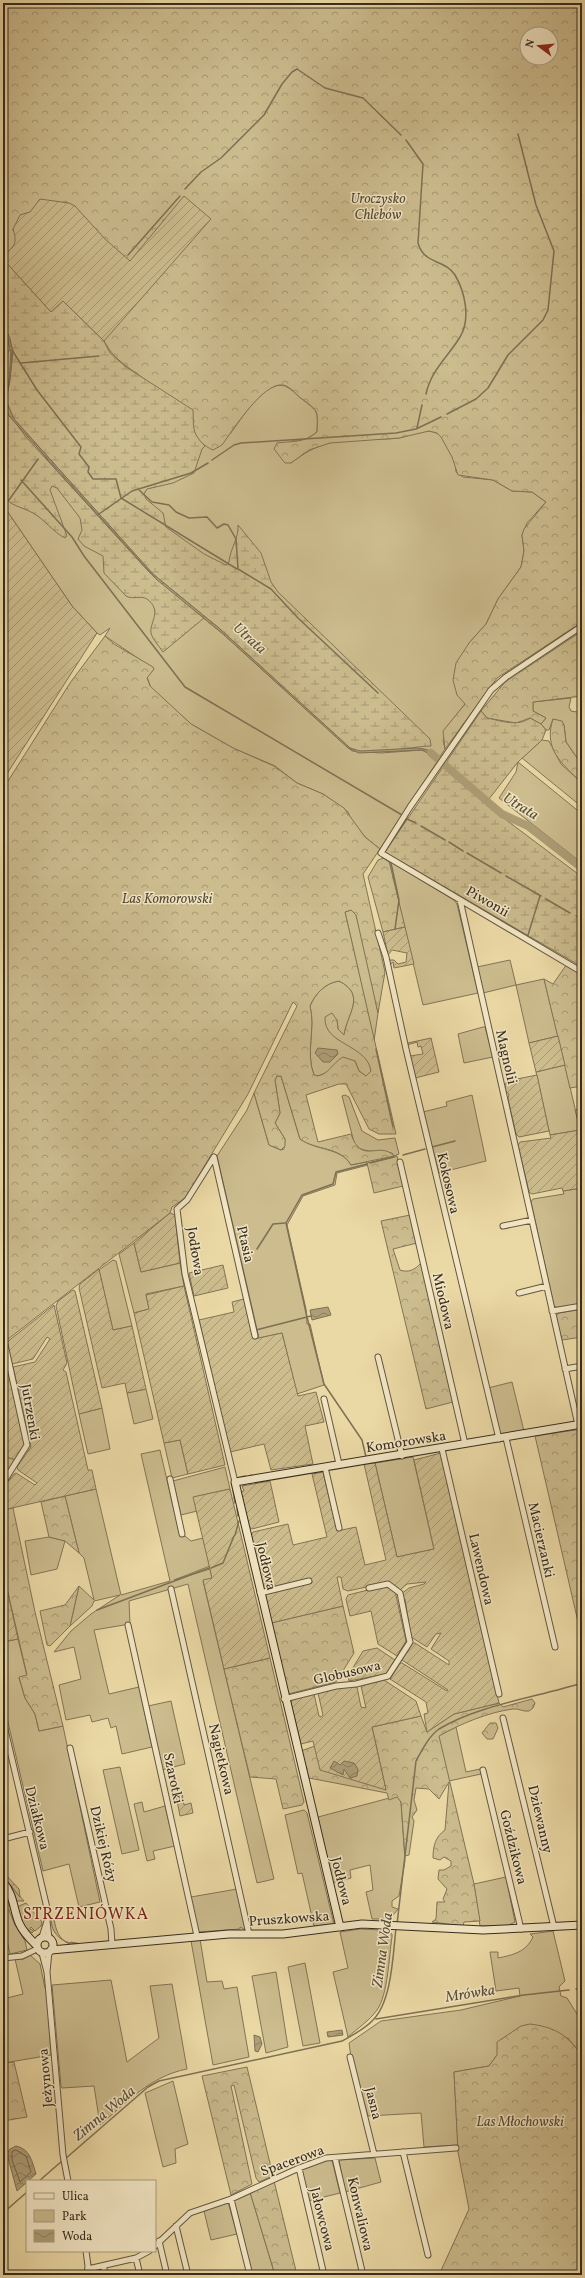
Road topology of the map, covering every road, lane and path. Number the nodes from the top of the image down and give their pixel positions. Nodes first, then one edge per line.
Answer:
1 (582, 626) edge
2 (460, 900) junction
3 (378, 933) dead end
4 (582, 972) edge
5 (400, 1162) dead end
6 (177, 1209) joint
7 (532, 1220) junction
8 (503, 1226) dead end
9 (547, 1286) junction
10 (519, 1292) dead end
11 (582, 1306) edge
12 (552, 1311) junction
13 (255, 1336) dead end
14 (4, 1340) edge
15 (378, 1357) dead end
16 (582, 1366) edge
17 (565, 1369) junction
18 (324, 1398) dead end
19 (580, 1425) edge
20 (503, 1438) junction
21 (465, 1444) junction
22 (442, 1449) junction
23 (402, 1456) junction
24 (339, 1464) junction
25 (325, 1467) junction
26 (170, 1480) dead end
27 (3, 1482) edge
28 (234, 1482) junction
29 (339, 1528) dead end
30 (182, 1534) dead end
31 (309, 1581) dead end
32 (369, 1588) dead end
33 (171, 1589) dead end
34 (260, 1592) junction
35 (128, 1625) dead end
36 (555, 1647) dead end
37 (499, 1694) dead end
38 (284, 1699) junction
39 (503, 1718) dead end
40 (3, 1722) edge
41 (70, 1748) dead end
42 (483, 1770) dead end
43 (30, 1832) junction
44 (3, 1838) edge
45 (3, 1882) edge
46 (582, 1925) edge
47 (340, 1927) junction
48 (554, 1927) junction
49 (521, 1929) junction
50 (249, 1934) junction
51 (197, 1936) junction
52 (44, 1945) junction
53 (112, 1945) junction
54 (3, 1958) edge
55 (350, 2057) dead end
56 (456, 2148) dead end
57 (402, 2152) junction
58 (374, 2154) junction
59 (335, 2158) junction
60 (299, 2168) junction
61 (68, 2180) edge
62 (231, 2199) junction
63 (176, 2226) junction
64 (159, 2241) junction
65 (156, 2245) edge
66 (86, 2252) edge
67 (147, 2252) edge
68 (428, 2255) dead end
69 (136, 2258) junction
70 (103, 2266) junction
71 (87, 2272) edge
72 (106, 2275) edge
73 (140, 2275) edge
74 (167, 2275) edge
75 (188, 2275) edge
76 (250, 2275) edge
77 (324, 2275) edge
78 (363, 2275) edge

1 - 2 street, Piwonii
2 - 4 street, Piwonii
2 - 7 street, Magnolii
3 - 20 street, Kokosowa
5 - 21 street, Miodowa
6 - 13 street, Ptasia
6 - 28 street, Jodłowa
7 - 8 street
7 - 9 street, Magnolii
9 - 10 street
9 - 12 street, Magnolii
11 - 12 street
12 - 17 street, Magnolii
14 - 27 street, Jutrzenki
15 - 23 street
16 - 17 street
17 - 19 street, Magnolii
18 - 24 street
19 - 20 street, Komorowska
20 - 21 street, Komorowska
20 - 36 street, Macierzanki
21 - 22 street, Komorowska
22 - 23 street, Komorowska
22 - 37 street, Lawendowa
23 - 24 street, Komorowska
24 - 25 street, Komorowska
25 - 28 street, Komorowska
25 - 29 street
26 - 30 street
28 - 34 street, Jodłowa
31 - 34 street
32 - 38 street, Globusowa
33 - 50 street, Nagietkowa
34 - 38 street, Jodłowa
35 - 51 street, Szarotki
38 - 47 street, Jodłowa
39 - 48 street, Dziewanny
40 - 43 street, Działkowa
41 - 53 street, Dzikiej Róży
42 - 49 street, Goździkowa
43 - 44 street
43 - 52 street, Działkowa
45 - 52 street
46 - 48 street, Pruszkowska
47 - 49 street, Pruszkowska
47 - 50 street, Pruszkowska
48 - 49 street, Pruszkowska
50 - 51 street, Pruszkowska
51 - 53 street, Pruszkowska
52 - 53 street, Pruszkowska
52 - 54 street
52 - 61 street, Jeżynowa
55 - 58 street, Jasna
56 - 57 street, Spacerowa
57 - 58 street, Spacerowa
57 - 68 street
58 - 59 street, Spacerowa
59 - 60 street, Spacerowa
59 - 78 street, Konwaliowa
60 - 62 street, Spacerowa
60 - 77 street, Jałowcowa
62 - 63 street, Spacerowa
62 - 76 street
63 - 64 street, Spacerowa
63 - 75 street
64 - 65 street, Spacerowa
64 - 74 street
66 - 71 street
67 - 69 street
69 - 70 street
69 - 73 street
70 - 71 street
70 - 72 street

